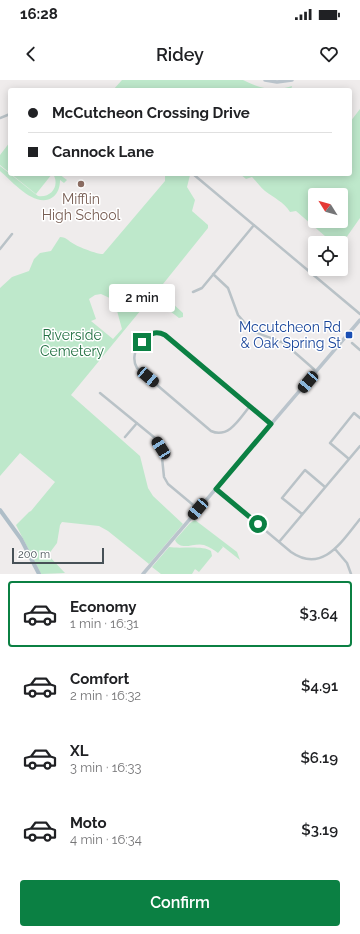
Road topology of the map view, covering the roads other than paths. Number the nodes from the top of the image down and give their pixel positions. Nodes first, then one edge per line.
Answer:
1 (265, 80) edge
2 (292, 80) edge
3 (195, 176) edge
4 (254, 225) junction
5 (12, 234) dead end
6 (0, 249) edge
7 (213, 274) junction
8 (193, 292) dead end
9 (360, 314) edge
10 (360, 320) edge
11 (352, 343) dead end
12 (360, 350) edge
13 (316, 371) junction
14 (100, 393) dead end
15 (250, 406) junction
16 (360, 418) edge
17 (137, 423) junction
18 (271, 424) junction
19 (125, 437) dead end
20 (360, 446) edge
21 (349, 459) junction
22 (325, 487) junction
23 (216, 489) junction
24 (198, 509) junction
25 (0, 510) edge
26 (302, 514) junction
27 (360, 518) edge
28 (279, 542) junction
29 (335, 549) junction
30 (39, 574) edge
31 (143, 574) edge
32 (351, 574) edge

1 - 2 main road
3 - 4 street
4 - 7 street
4 - 9 street
5 - 6 street
7 - 8 street
7 - 13 street
10 - 13 main road
11 - 12 street
13 - 18 main road
14 - 17 street
15 - 15 street
15 - 18 street
16 - 21 street
17 - 19 street
17 - 24 street
18 - 23 main road
20 - 21 street
21 - 22 street
22 - 26 street
22 - 26 street
23 - 24 main road
23 - 28 street
24 - 31 main road
25 - 30 main road
26 - 28 street
27 - 29 street
28 - 29 street
29 - 32 street

